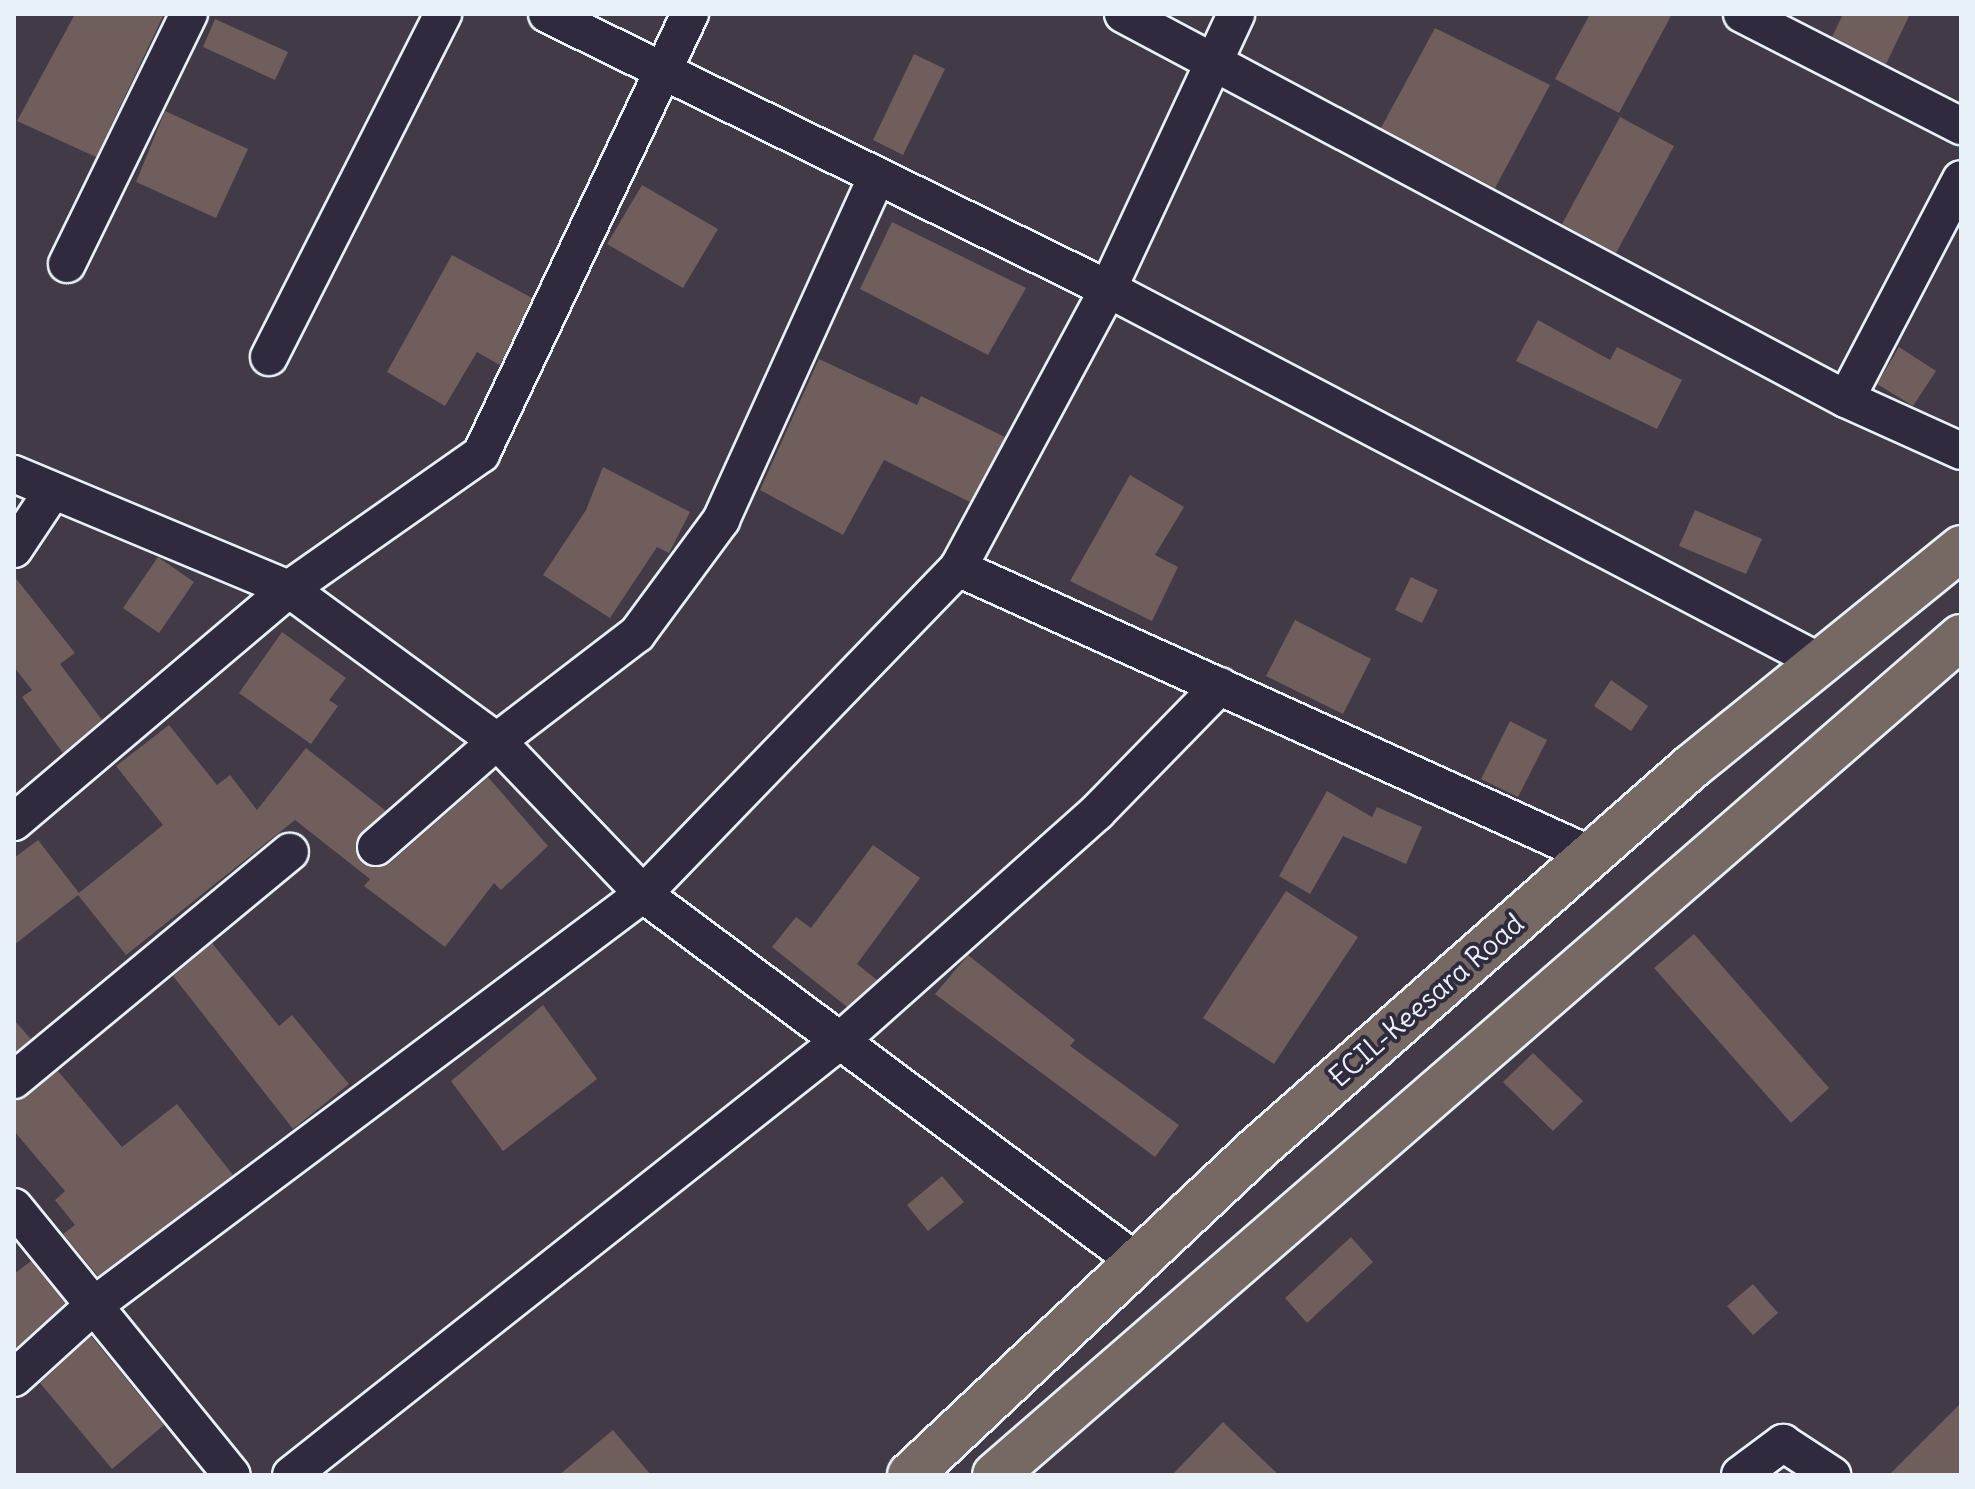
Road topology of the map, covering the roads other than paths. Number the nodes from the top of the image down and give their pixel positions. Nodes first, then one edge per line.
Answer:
1 (189, 14) edge
2 (443, 14) edge
3 (547, 14) edge
4 (690, 14) edge
5 (1123, 14) edge
6 (1236, 14) edge
7 (1742, 14) edge
8 (1215, 59) junction
9 (664, 77) junction
10 (1961, 126) edge
11 (876, 178) junction
12 (1961, 179) edge
13 (67, 264) dead end
14 (1108, 289) junction
15 (269, 357) dead end
16 (1846, 399) junction
17 (1961, 451) edge
18 (14, 474) edge
19 (52, 492) junction
20 (1961, 548) edge
21 (14, 549) edge
22 (958, 568) junction
23 (289, 589) junction
24 (1956, 650) edge
25 (1820, 662) junction
26 (1220, 686) junction
27 (497, 741) junction
28 (14, 822) edge
29 (376, 847) dead end
30 (290, 852) dead end
31 (1591, 855) junction
32 (643, 894) junction
33 (840, 1041) junction
34 (14, 1080) edge
35 (14, 1207) edge
36 (1137, 1262) junction
37 (93, 1306) junction
38 (14, 1378) edge
39 (232, 1475) edge
40 (291, 1475) edge
41 (910, 1475) edge
42 (995, 1475) edge
43 (1740, 1475) edge
44 (1832, 1475) edge

1 - 13 street
2 - 15 street
3 - 9 street
4 - 9 street
5 - 8 street
6 - 8 street
7 - 10 street
8 - 14 street
8 - 16 street
9 - 11 street
9 - 23 street
11 - 14 street
11 - 27 street
12 - 16 street
14 - 22 street
14 - 25 street
16 - 17 street
18 - 19 street
19 - 21 street
19 - 23 street
20 - 25 main road, ECIL-Keesara Road
22 - 26 street
22 - 32 street
23 - 27 street
23 - 28 street
24 - 42 main road
25 - 31 main road, ECIL-Keesara Road
26 - 31 street
26 - 33 street
27 - 29 street
27 - 32 street
30 - 34 street
31 - 36 main road, ECIL-Keesara Road
32 - 33 street
32 - 37 street
33 - 36 street
33 - 40 street
35 - 37 street
36 - 41 main road, ECIL-Keesara Road
37 - 38 street
37 - 39 street
43 - 44 street

